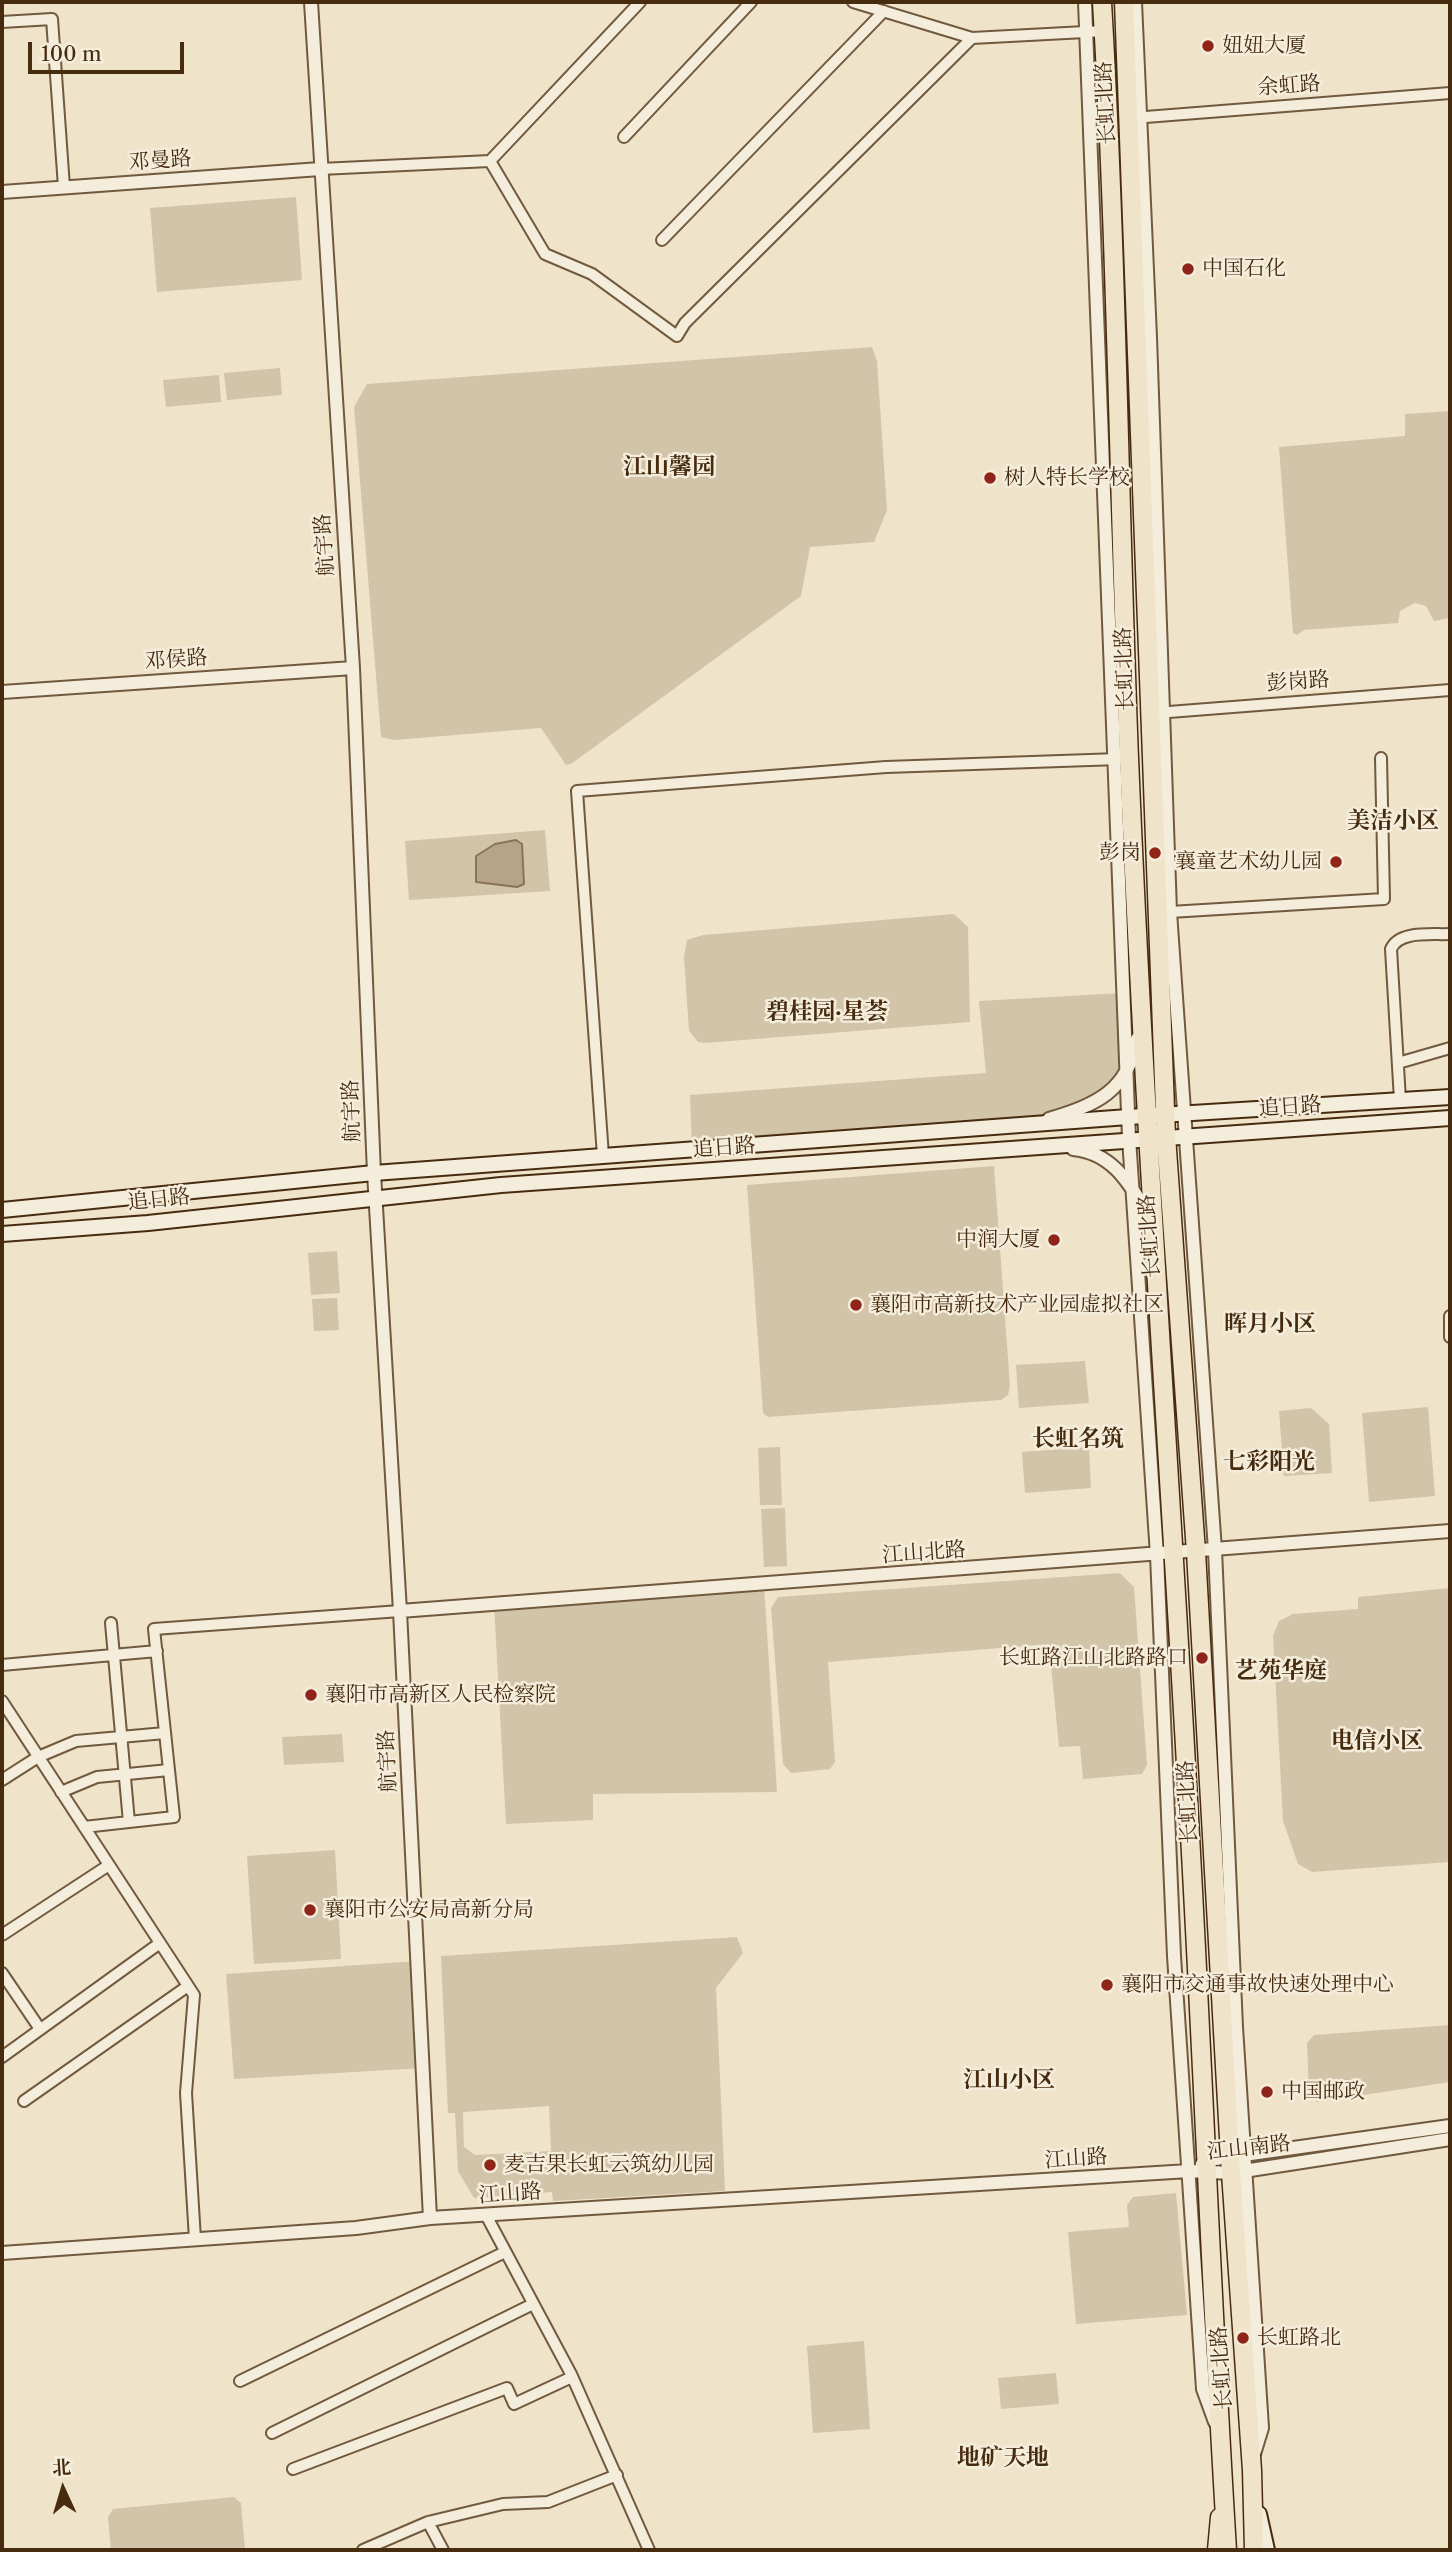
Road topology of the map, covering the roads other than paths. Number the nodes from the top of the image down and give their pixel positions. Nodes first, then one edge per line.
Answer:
1 (311, 2) edge
2 (640, 2) edge
3 (751, 2) edge
4 (853, 2) edge
5 (1085, 2) edge
6 (1102, 2) edge
7 (1124, 2) edge
8 (1135, 2) edge
9 (884, 11) junction
10 (2, 22) edge
11 (1095, 32) junction
12 (972, 38) junction
13 (1450, 93) edge
14 (1135, 118) junction
15 (624, 137) dead end
16 (490, 161) junction
17 (320, 169) junction
18 (64, 187) junction
19 (2, 191) edge
20 (662, 240) dead end
21 (353, 668) junction
22 (1450, 690) edge
23 (2, 692) edge
24 (1157, 713) junction
25 (1381, 758) dead end
26 (1121, 759) junction
27 (1170, 912) junction
28 (1450, 934) edge
29 (1142, 1015) junction
30 (1450, 1048) edge
31 (1398, 1063) junction
32 (1126, 1074) junction
33 (1450, 1097) edge
34 (1400, 1100) junction
35 (1185, 1114) junction
36 (1165, 1115) junction
37 (1137, 1116) junction
38 (1450, 1118) edge
39 (1031, 1124) junction
40 (1186, 1135) junction
41 (1157, 1137) junction
42 (1129, 1138) junction
43 (1037, 1145) junction
44 (603, 1156) junction
45 (374, 1173) junction
46 (1133, 1190) junction
47 (376, 1197) junction
48 (2, 1210) edge
49 (1153, 1223) junction
50 (2, 1234) edge
51 (1450, 1316) edge
52 (1450, 1337) edge
53 (1450, 1531) edge
54 (1215, 1550) junction
55 (1196, 1552) junction
56 (1165, 1555) junction
57 (400, 1611) junction
58 (111, 1623) dead end
59 (157, 1651) junction
60 (114, 1654) junction
61 (2, 1665) edge
62 (2, 1701) edge
63 (166, 1733) junction
64 (122, 1737) junction
65 (38, 1757) junction
66 (169, 1770) junction
67 (126, 1774) junction
68 (2, 1780) edge
69 (61, 1792) junction
70 (130, 1822) junction
71 (84, 1827) junction
72 (110, 1866) junction
73 (2, 1935) edge
74 (160, 1942) junction
75 (2, 1973) edge
76 (188, 1986) junction
77 (40, 2029) junction
78 (2, 2057) edge
79 (24, 2101) dead end
80 (1450, 2126) edge
81 (1450, 2139) edge
82 (1239, 2165) junction
83 (1209, 2166) junction
84 (1189, 2171) junction
85 (486, 2215) junction
86 (430, 2218) junction
87 (195, 2239) junction
88 (505, 2252) junction
89 (2, 2253) edge
90 (533, 2304) junction
91 (572, 2377) junction
92 (240, 2381) dead end
93 (1219, 2431) junction
94 (272, 2433) dead end
95 (1252, 2466) junction
96 (293, 2469) dead end
97 (617, 2475) junction
98 (1223, 2479) junction
99 (428, 2522) junction
100 (363, 2550) edge
101 (443, 2550) edge
102 (649, 2550) edge
103 (1216, 2550) edge
104 (1227, 2550) edge
105 (1254, 2550) edge
106 (1267, 2550) edge

1 - 17 street, 航宇路
2 - 16 street
3 - 15 street
4 - 9 street
5 - 11 street
6 - 11 highway, 长虹北路
7 - 14 highway, 长虹北路
8 - 14 street
9 - 12 street
9 - 20 street
10 - 18 street
11 - 12 street
11 - 26 highway, 长虹北路
12 - 16 street
13 - 14 street, 余虹路
14 - 24 highway, 长虹北路
16 - 17 street
17 - 18 street, 邓曼路
17 - 21 street, 航宇路
18 - 19 street, 邓曼路
21 - 23 street, 邓侯路
21 - 45 street, 航宇路
22 - 24 street, 彭岗路
24 - 27 street
24 - 36 highway, 长虹北路
25 - 27 street
26 - 29 highway, 长虹北路
26 - 32 street
26 - 44 street
27 - 35 street
28 - 31 street
29 - 32 street
29 - 37 highway, 长虹北路
30 - 31 street
31 - 34 street
32 - 37 street
32 - 39 street
33 - 34 main road, 追日路
34 - 35 main road, 追日路
35 - 36 main road, 追日路
35 - 40 street
36 - 37 main road, 追日路
36 - 41 highway, 长虹北路
37 - 39 main road, 追日路
37 - 41 highway, 长虹北路
37 - 42 street
38 - 40 main road, 追日路
39 - 44 main road, 追日路
40 - 41 main road, 追日路
40 - 54 street
41 - 42 main road, 追日路
41 - 49 highway, 长虹北路
41 - 55 highway, 长虹北路
42 - 43 main road, 追日路
42 - 46 street
43 - 46 street
43 - 47 main road, 追日路
44 - 45 main road, 追日路
45 - 47 street, 航宇路
45 - 48 main road, 追日路
46 - 49 street
46 - 56 street
47 - 50 main road, 追日路
47 - 57 street, 航宇路
49 - 56 highway, 长虹北路
51 - 52 street
53 - 54 street, 江山北路
54 - 55 street, 江山北路
54 - 82 street
55 - 56 street, 江山北路
55 - 82 highway, 长虹北路
56 - 57 street, 江山北路
56 - 83 highway, 长虹北路
56 - 84 street
57 - 59 street
57 - 86 street, 航宇路
58 - 60 street
59 - 60 street
59 - 63 street
60 - 61 street
60 - 64 street
62 - 65 street
63 - 64 street
63 - 66 street
64 - 65 street
64 - 67 street
65 - 68 street
65 - 69 street
66 - 67 street
66 - 70 street
67 - 69 street
67 - 70 street
69 - 71 street
70 - 71 street
71 - 72 street
72 - 73 street
72 - 74 street
74 - 76 street
74 - 77 street
75 - 77 street
76 - 79 street
76 - 87 street
77 - 78 street
80 - 82 street, 江山南路
81 - 82 street, 江山南路
82 - 83 street, 江山南路
82 - 95 highway, 长虹北路
83 - 84 street, 江山南路
83 - 93 highway, 长虹北路
84 - 85 street, 江山路
84 - 93 street
85 - 86 street, 江山路
85 - 88 street
86 - 87 street, 江山路
87 - 89 street, 江山路
88 - 90 street
88 - 92 street
90 - 91 street
90 - 94 street
91 - 96 street
91 - 97 street
93 - 98 highway, 长虹北路
95 - 105 highway, 长虹北路
95 - 106 main road
97 - 99 street
97 - 102 street
98 - 103 main road
98 - 104 highway, 长虹北路
99 - 100 street
99 - 101 street

